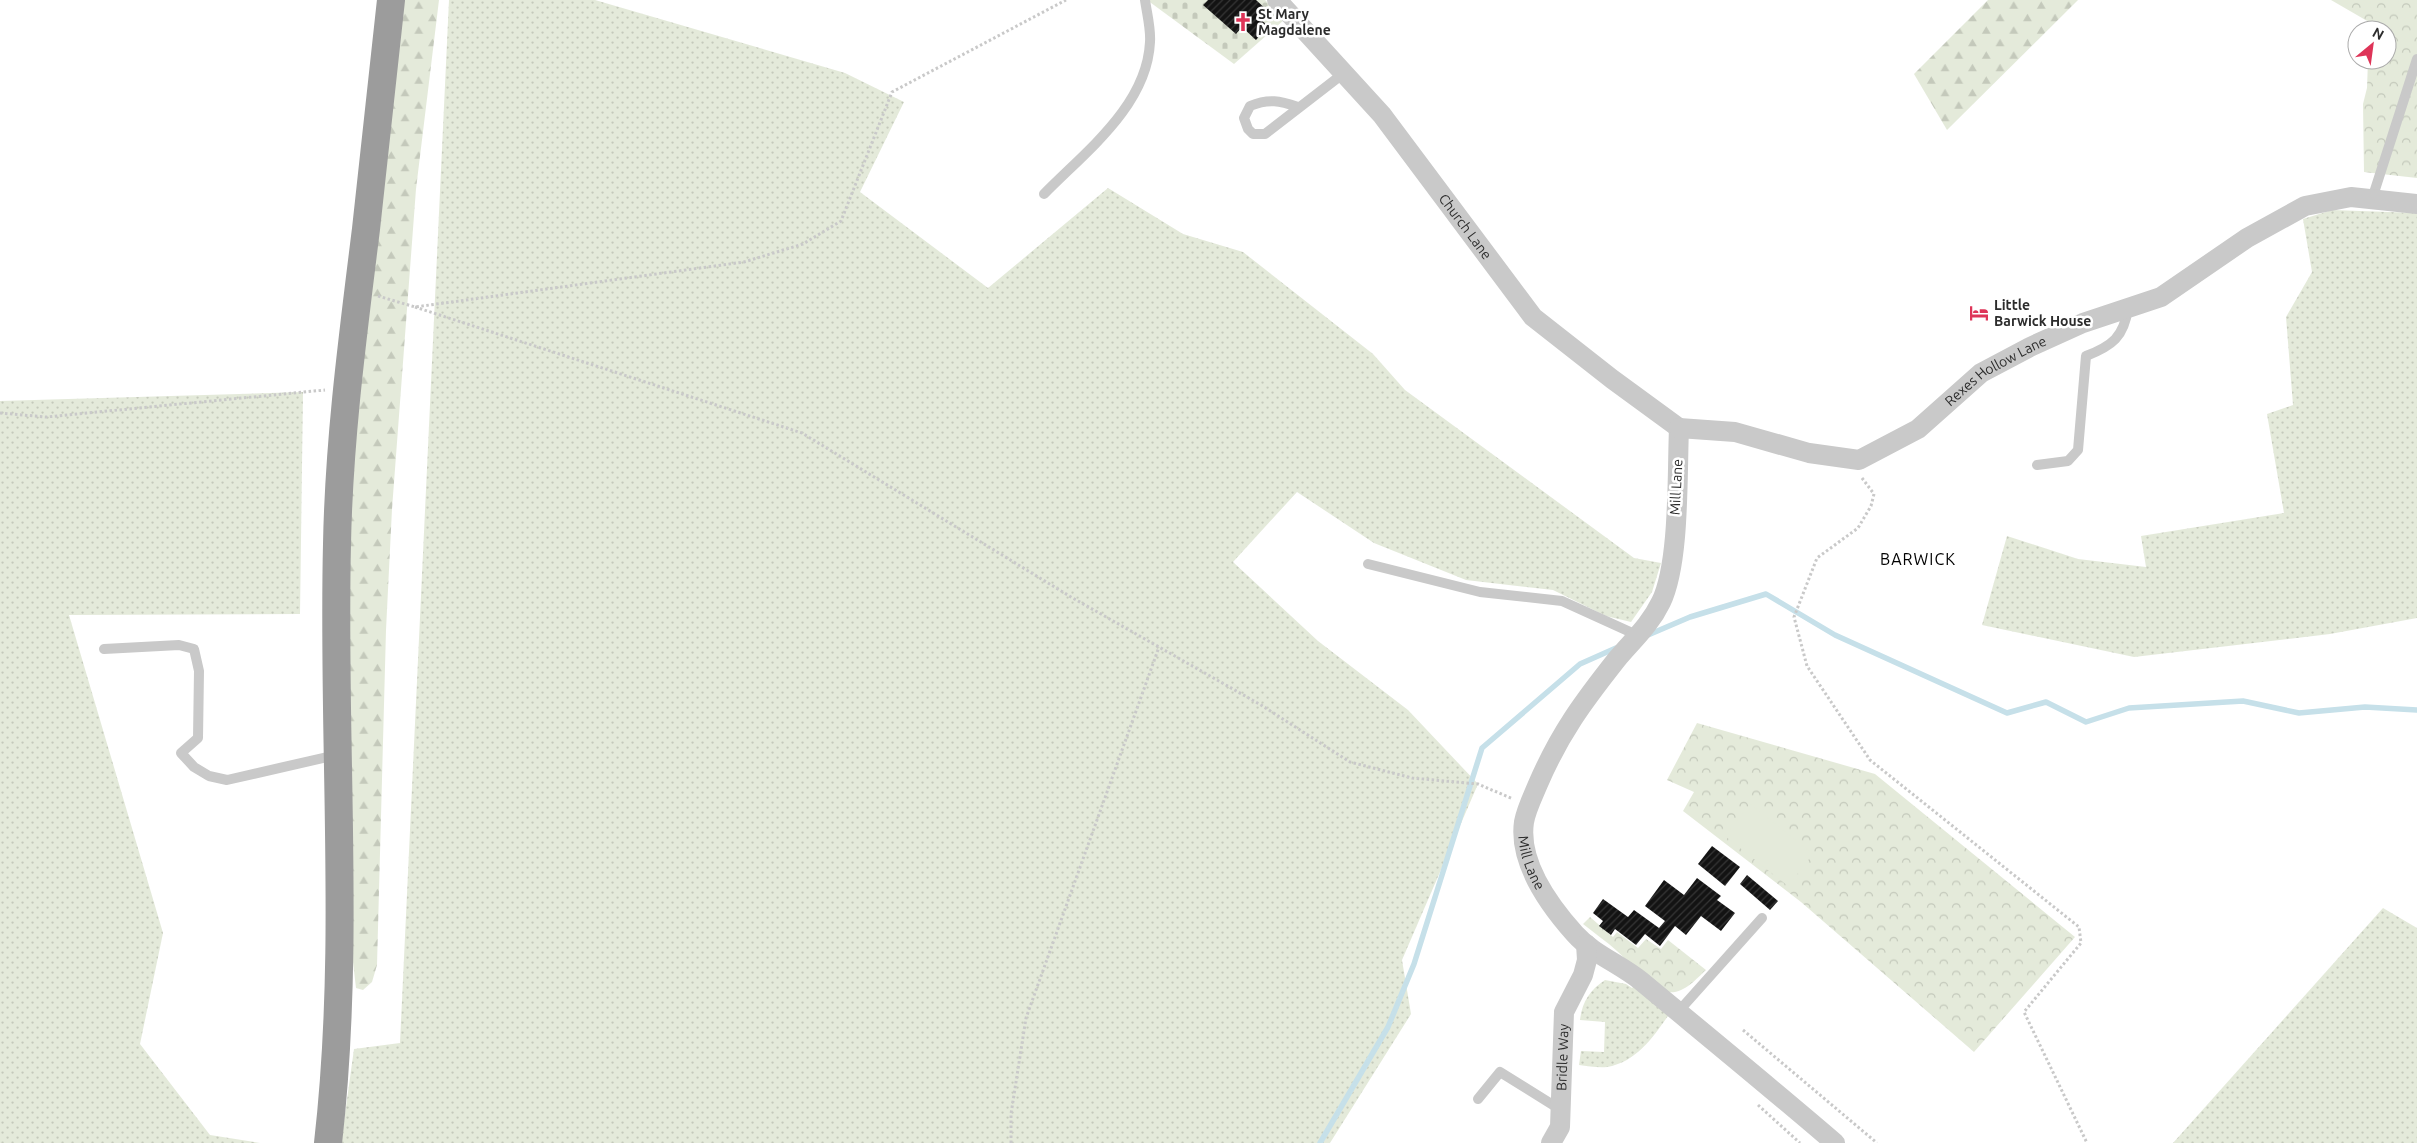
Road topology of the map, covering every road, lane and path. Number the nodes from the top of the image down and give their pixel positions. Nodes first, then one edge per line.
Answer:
1 (391, 0) edge
2 (1066, 0) edge
3 (1145, 0) edge
4 (1277, 0) edge
5 (2417, 59) edge
6 (1344, 74) junction
7 (1298, 107) junction
8 (1044, 194) dead end
9 (2372, 199) junction
10 (2417, 204) edge
11 (359, 290) junction
12 (415, 307) junction
13 (2128, 308) junction
14 (346, 387) junction
15 (0, 413) edge
16 (1679, 428) junction
17 (1849, 459) junction
18 (2037, 465) dead end
19 (1368, 564) dead end
20 (1638, 636) junction
21 (1159, 647) junction
22 (104, 649) dead end
23 (337, 755) junction
24 (1530, 806) junction
25 (1762, 918) dead end
26 (1586, 944) junction
27 (1678, 1012) junction
28 (1743, 1030) dead end
29 (1478, 1099) dead end
30 (1562, 1111) junction
31 (328, 1143) edge
32 (1012, 1143) edge
33 (1551, 1143) edge
34 (1835, 1143) edge
35 (1877, 1143) edge
36 (2087, 1143) edge

1 - 11 highway
2 - 12 path
3 - 8 lane
4 - 6 street, Church Lane
5 - 9 lane
6 - 7 lane
6 - 16 street, Church Lane
7 - 7 lane
9 - 10 street, Rexes Hollow Lane
9 - 13 street, Rexes Hollow Lane
11 - 12 path
11 - 14 highway
12 - 21 path
13 - 17 street, Rexes Hollow Lane
13 - 18 lane
14 - 15 path
14 - 23 highway
16 - 17 street, Rexes Hollow Lane
16 - 20 street, Mill Lane
17 - 36 path
19 - 20 lane
20 - 24 street, Mill Lane
21 - 24 path
21 - 32 path
22 - 23 lane
23 - 31 highway
24 - 26 street, Mill Lane
25 - 27 lane
26 - 27 street, Mill Lane
26 - 30 street, Bridle Way
27 - 34 street, Mill Lane
28 - 35 path
29 - 30 lane
30 - 33 street, Bridle Way

